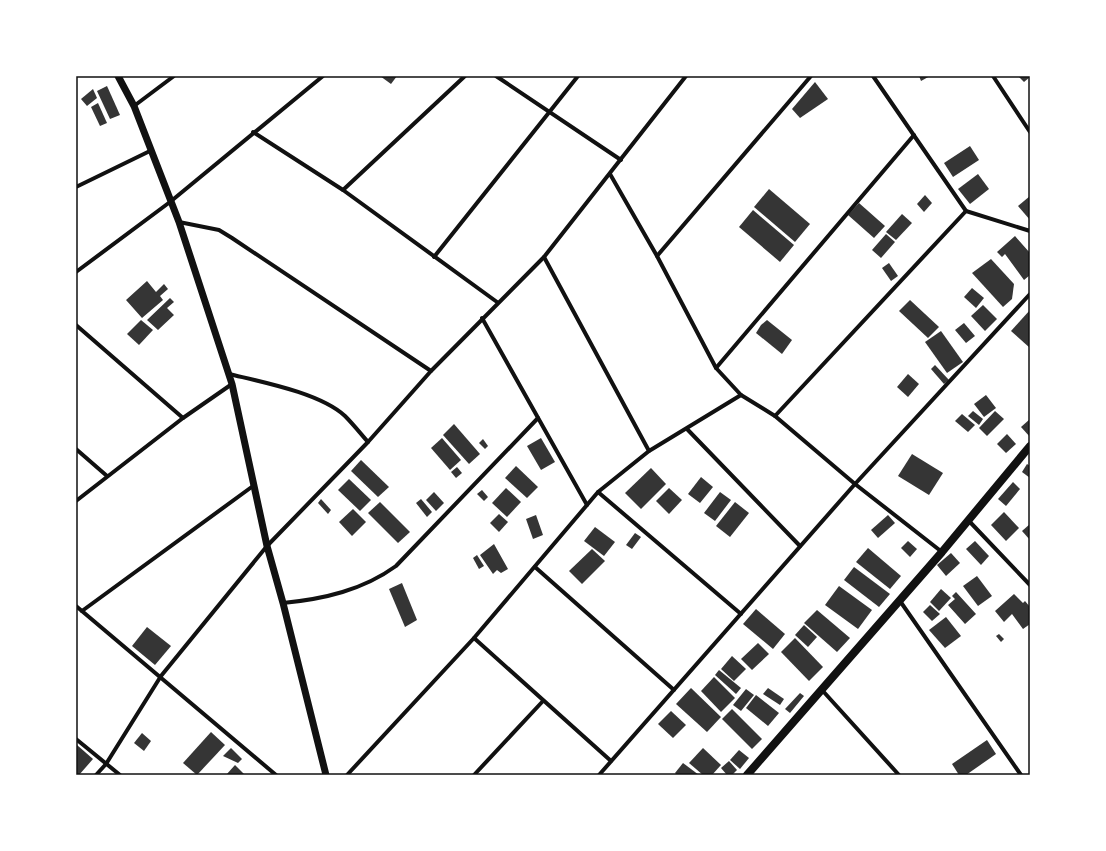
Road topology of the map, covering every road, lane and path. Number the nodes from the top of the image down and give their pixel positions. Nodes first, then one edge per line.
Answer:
1 (118, 76) edge
2 (174, 76) edge
3 (323, 76) edge
4 (465, 76) edge
5 (496, 76) edge
6 (578, 76) edge
7 (686, 76) edge
8 (811, 76) edge
9 (873, 76) edge
10 (993, 76) edge
11 (134, 106) junction
12 (551, 112) junction
13 (252, 132) junction
14 (1030, 132) edge
15 (914, 135) junction
16 (152, 150) junction
17 (621, 160) junction
18 (610, 174) junction
19 (76, 187) edge
20 (343, 190) junction
21 (170, 202) junction
22 (966, 211) junction
23 (179, 222) junction
24 (1030, 231) edge
25 (657, 256) junction
26 (434, 257) junction
27 (544, 257) junction
28 (76, 272) edge
29 (1030, 294) edge
30 (497, 302) junction
31 (482, 318) junction
32 (76, 325) edge
33 (716, 368) junction
34 (431, 371) junction
35 (229, 374) junction
36 (232, 384) junction
37 (741, 395) junction
38 (775, 416) junction
39 (183, 418) junction
40 (538, 418) junction
41 (687, 429) junction
42 (368, 442) junction
43 (1030, 446) edge
44 (76, 449) edge
45 (649, 452) junction
46 (107, 476) junction
47 (855, 484) junction
48 (253, 486) junction
49 (598, 492) junction
50 (76, 501) edge
51 (586, 505) junction
52 (968, 521) junction
53 (267, 546) junction
54 (800, 546) junction
55 (942, 552) junction
56 (535, 567) junction
57 (1030, 585) edge
58 (900, 601) junction
59 (283, 603) junction
60 (76, 606) edge
61 (82, 611) junction
62 (741, 614) junction
63 (474, 638) junction
64 (161, 676) junction
65 (822, 689) junction
66 (674, 690) junction
67 (544, 701) junction
68 (76, 738) edge
69 (611, 761) junction
70 (106, 764) junction
71 (750, 774) edge
72 (96, 775) edge
73 (120, 775) edge
74 (276, 775) edge
75 (326, 775) edge
76 (347, 775) edge
77 (474, 775) edge
78 (599, 775) edge
79 (899, 775) edge
80 (1021, 775) edge

1 - 11 street
2 - 11 street
3 - 13 street
4 - 20 street
5 - 12 street
6 - 12 street
7 - 17 street
8 - 25 street
9 - 15 street
10 - 14 street
11 - 16 street
12 - 17 street
12 - 26 street
13 - 20 street
13 - 21 street
15 - 22 street
15 - 33 street
16 - 19 street
16 - 21 street
17 - 18 street
18 - 25 street
18 - 27 street
20 - 26 street
21 - 23 street
21 - 28 street
22 - 24 street
22 - 38 street
23 - 34 street
23 - 35 street
25 - 33 street
26 - 30 street
27 - 30 street
27 - 45 street
29 - 47 street
30 - 31 street
31 - 34 street
31 - 40 street
32 - 39 street
33 - 37 street
34 - 42 street
35 - 36 street
35 - 42 street
36 - 39 street
36 - 48 street
37 - 38 street
37 - 41 street
38 - 47 street
39 - 46 street
40 - 51 street
40 - 59 street
41 - 45 street
41 - 54 street
42 - 53 street
43 - 52 main road
44 - 46 street
45 - 49 street
46 - 50 street
47 - 54 street
47 - 55 street
48 - 53 street
48 - 61 street
49 - 51 street
49 - 62 street
51 - 56 street
52 - 55 main road
52 - 57 street
53 - 59 street
53 - 64 street
54 - 62 street
55 - 58 main road
56 - 63 street
56 - 66 street
58 - 65 main road
58 - 80 street
59 - 75 street
60 - 61 street
61 - 64 street
62 - 66 street
63 - 67 street
63 - 76 street
64 - 70 street
64 - 74 street
65 - 71 main road
65 - 79 street
66 - 69 street
67 - 69 street
67 - 77 street
68 - 70 street
69 - 78 street
70 - 72 street
70 - 73 street

